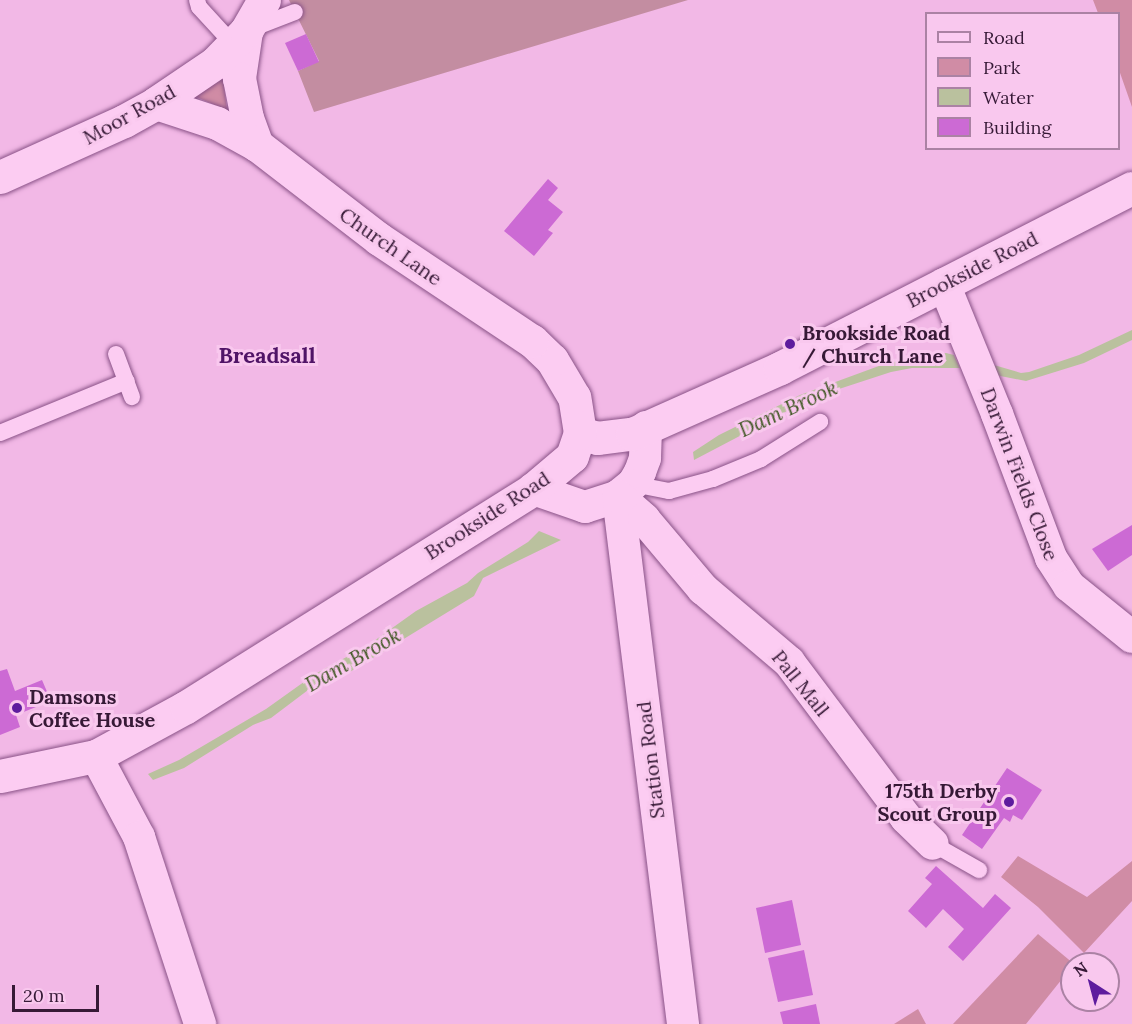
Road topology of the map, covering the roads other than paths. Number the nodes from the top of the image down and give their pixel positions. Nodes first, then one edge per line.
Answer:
1 (197, 0) edge
2 (264, 0) edge
3 (295, 12) dead end
4 (240, 37) junction
5 (156, 103) junction
6 (257, 145) junction
7 (0, 177) edge
8 (1132, 188) edge
9 (944, 284) junction
10 (116, 354) dead end
11 (127, 381) junction
12 (132, 397) dead end
13 (820, 422) dead end
14 (646, 427) junction
15 (0, 433) edge
16 (580, 433) junction
17 (533, 489) junction
18 (626, 490) junction
19 (1132, 637) edge
20 (96, 756) junction
21 (0, 776) edge
22 (933, 844) joint
23 (979, 870) dead end
24 (200, 1024) edge
25 (682, 1024) edge

1 - 4 lane
2 - 4 street, Moor Road
3 - 4 lane
4 - 5 street, Moor Road
4 - 6 street, Moor Road
5 - 6 street, Church Lane
5 - 7 street, Moor Road
6 - 16 street, Church Lane
8 - 9 street, Brookside Road
9 - 14 street, Brookside Road
9 - 19 street, Darwin Fields Close
10 - 11 lane
11 - 12 lane
11 - 15 lane
13 - 18 lane
14 - 16 street, Brookside Road
14 - 18 street
16 - 17 street, Brookside Road
17 - 18 street
17 - 20 street, Brookside Road
18 - 22 street, Pall Mall
18 - 25 street, Station Road
20 - 21 street, Brookside Road
20 - 24 street
22 - 23 lane, Pall Mall

